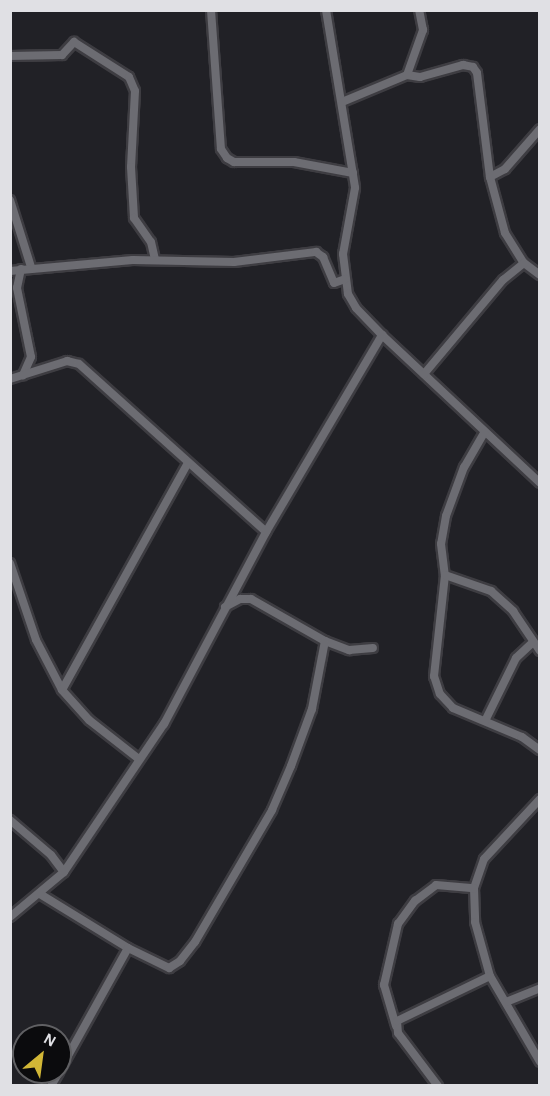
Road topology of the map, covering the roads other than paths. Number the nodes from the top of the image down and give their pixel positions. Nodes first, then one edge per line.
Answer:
1 (211, 10) edge
2 (326, 10) edge
3 (419, 10) edge
4 (10, 56) edge
5 (407, 75) junction
6 (342, 102) junction
7 (540, 129) edge
8 (353, 173) junction
9 (490, 177) junction
10 (10, 200) edge
11 (155, 260) junction
12 (524, 263) junction
13 (31, 267) junction
14 (21, 269) junction
15 (10, 272) edge
16 (540, 275) edge
17 (345, 279) junction
18 (382, 335) junction
19 (424, 374) junction
20 (23, 375) junction
21 (10, 379) edge
22 (484, 433) junction
23 (188, 463) junction
24 (540, 483) edge
25 (266, 532) junction
26 (10, 563) edge
27 (445, 575) junction
28 (225, 607) junction
29 (325, 641) junction
30 (532, 643) junction
31 (373, 648) dead end
32 (540, 651) edge
33 (62, 690) junction
34 (485, 721) junction
35 (540, 750) edge
36 (139, 759) junction
37 (538, 803) edge
38 (10, 820) edge
39 (64, 872) junction
40 (474, 888) junction
41 (40, 894) junction
42 (10, 917) edge
43 (128, 948) junction
44 (490, 976) junction
45 (540, 988) edge
46 (506, 1002) junction
47 (396, 1026) junction
48 (72, 1048) edge
49 (540, 1062) edge
50 (438, 1086) edge

1 - 8 street
2 - 6 street
3 - 5 street
4 - 11 street
5 - 6 street
5 - 9 street
6 - 8 street
7 - 9 street
8 - 17 street
9 - 12 street
10 - 13 street
11 - 13 street
11 - 17 street
12 - 16 street
12 - 19 street
13 - 14 street
14 - 15 street
14 - 20 street
17 - 18 street
18 - 19 street
18 - 25 street
19 - 22 street
20 - 21 street
20 - 23 street
22 - 24 street
22 - 27 street
23 - 25 street
23 - 33 street
25 - 28 street
26 - 33 street
27 - 30 street
27 - 34 street
28 - 29 street
28 - 36 street
29 - 31 street
29 - 43 street
30 - 32 street
30 - 34 street
33 - 36 street
34 - 35 street
36 - 39 street
37 - 40 street
38 - 39 street
39 - 41 street
40 - 44 street
40 - 47 street
41 - 42 street
41 - 43 street
43 - 48 street
44 - 46 street
44 - 47 street
45 - 46 street
46 - 49 street
47 - 50 street

